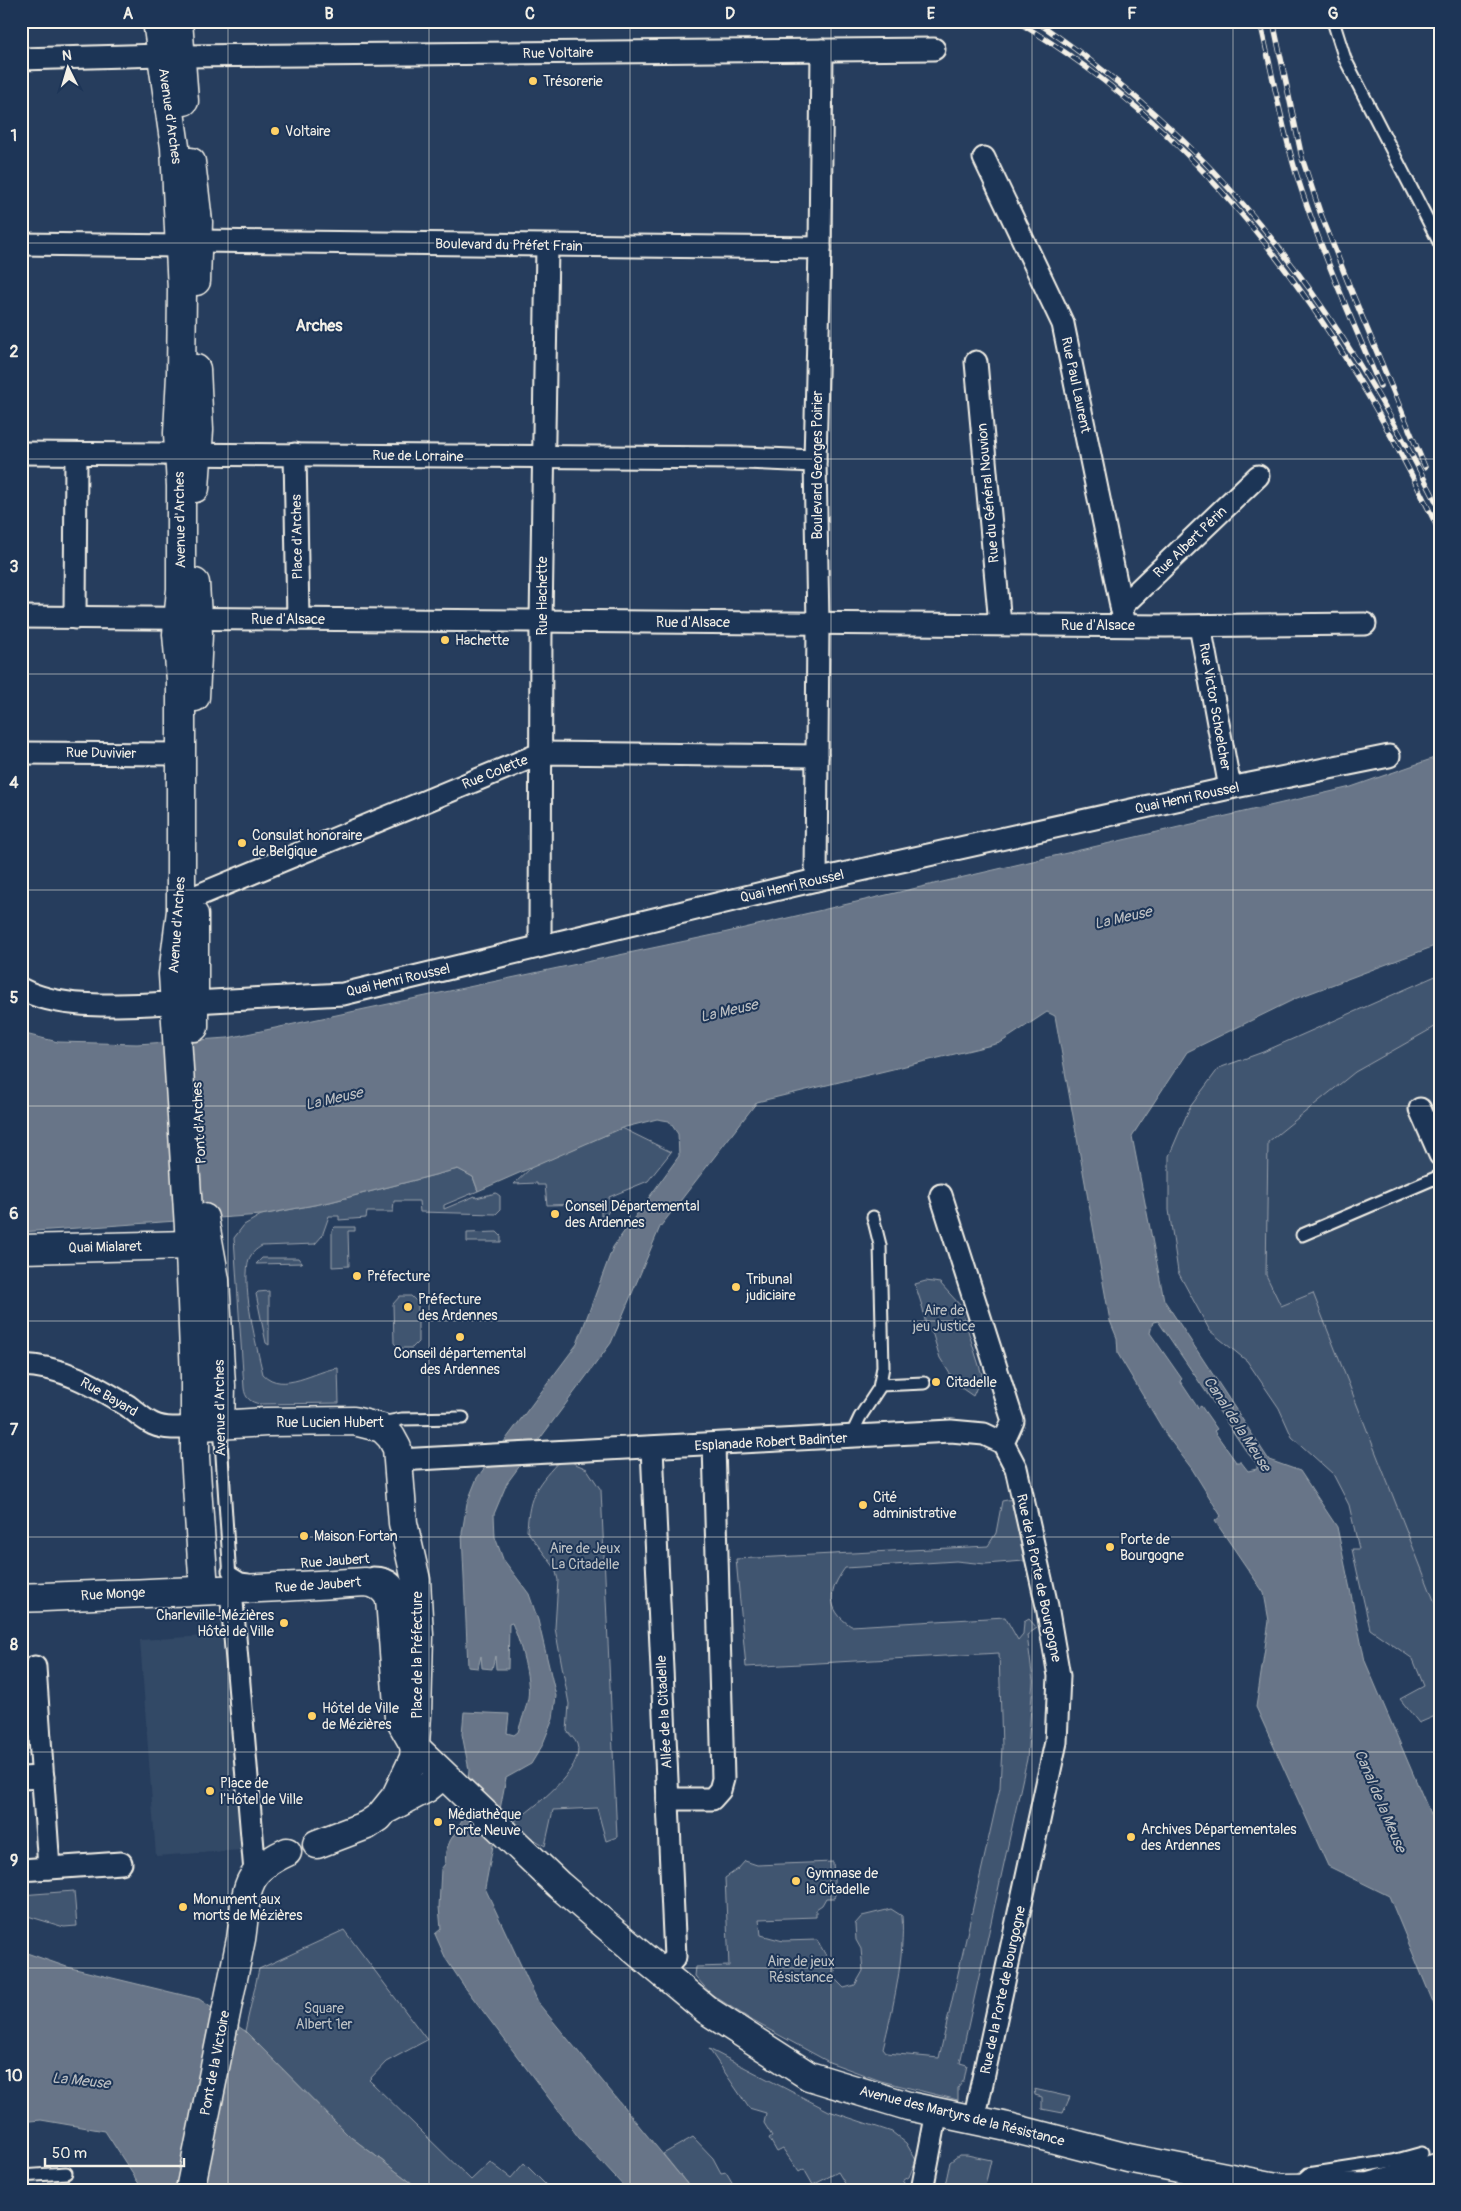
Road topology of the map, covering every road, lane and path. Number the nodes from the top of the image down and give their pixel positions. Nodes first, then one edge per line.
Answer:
1 (157, 21) edge
2 (178, 21) edge
3 (1333, 21) edge
4 (934, 49) dead end
5 (822, 50) junction
6 (171, 56) junction
7 (21, 59) edge
8 (984, 158) dead end
9 (189, 243) junction
10 (21, 244) edge
11 (1440, 244) edge
12 (546, 246) junction
13 (820, 248) junction
14 (976, 362) dead end
15 (21, 454) edge
16 (76, 454) junction
17 (188, 454) junction
18 (295, 454) junction
19 (543, 457) junction
20 (815, 460) junction
21 (1258, 476) dead end
22 (1123, 616) junction
23 (21, 617) edge
24 (75, 618) junction
25 (188, 618) junction
26 (298, 619) junction
27 (541, 621) junction
28 (818, 623) junction
29 (1000, 624) junction
30 (1365, 624) dead end
31 (1200, 626) junction
32 (21, 753) edge
33 (542, 753) junction
34 (181, 754) junction
35 (817, 756) junction
36 (1389, 756) dead end
37 (1230, 788) junction
38 (816, 880) junction
39 (194, 897) junction
40 (540, 946) junction
41 (21, 989) edge
42 (185, 1011) junction
43 (1420, 1110) dead end
44 (1440, 1155) edge
45 (1440, 1176) edge
46 (941, 1194) dead end
47 (873, 1217) dead end
48 (194, 1233) junction
49 (1302, 1235) dead end
50 (21, 1249) edge
51 (21, 1365) edge
52 (924, 1383) dead end
53 (880, 1385) junction
54 (463, 1418) dead end
55 (374, 1424) junction
56 (208, 1426) junction
57 (850, 1438) junction
58 (714, 1444) junction
59 (1002, 1444) junction
60 (652, 1448) junction
61 (398, 1460) junction
62 (230, 1580) junction
63 (204, 1590) junction
64 (21, 1598) edge
65 (404, 1616) dead end
66 (405, 1646) dead end
67 (31, 1678) edge
68 (417, 1715) junction
69 (416, 1748) junction
70 (43, 1777) junction
71 (21, 1778) edge
72 (449, 1781) junction
73 (668, 1800) junction
74 (387, 1809) junction
75 (317, 1844) dead end
76 (287, 1852) dead end
77 (257, 1862) junction
78 (121, 1863) dead end
79 (49, 1868) junction
80 (21, 1870) edge
81 (662, 1972) junction
82 (937, 2112) junction
83 (974, 2120) junction
84 (1431, 2160) edge
85 (66, 2173) dead end
86 (21, 2176) edge
87 (1285, 2189) edge
88 (190, 2190) edge
89 (922, 2190) edge

1 - 6 main road, Avenue d'Arches
2 - 6 main road, Avenue d'Arches
3 - 11 lane
4 - 5 street, Rue Voltaire
5 - 6 street, Rue Voltaire
5 - 13 street, Boulevard Georges Poirier
6 - 7 street, Rue Voltaire
6 - 9 main road, Avenue d'Arches
8 - 22 street, Rue Paul Laurent
9 - 10 street, Boulevard du Préfet Frain
9 - 12 street, Boulevard du Préfet Frain
9 - 17 main road, Avenue d'Arches
12 - 13 street, Boulevard du Préfet Frain
12 - 19 street, Rue Hachette
13 - 20 street, Boulevard Georges Poirier
14 - 29 street, Rue du Général Nouvion
15 - 16 street, Rue de Lorraine
16 - 17 street, Rue de Lorraine
16 - 24 street
17 - 18 street, Rue de Lorraine
17 - 25 main road, Avenue d'Arches
18 - 19 street, Rue de Lorraine
18 - 26 street, Place d'Arches
19 - 20 street, Rue de Lorraine
19 - 27 street, Rue Hachette
20 - 28 street, Boulevard Georges Poirier
21 - 22 street, Rue Albert Périn
22 - 29 street, Rue d'Alsace
22 - 31 street, Rue d'Alsace
23 - 24 street, Rue d'Alsace
24 - 25 street, Rue d'Alsace
25 - 26 street, Rue d'Alsace
25 - 34 main road, Avenue d'Arches
25 - 39 main road, Avenue d'Arches
26 - 27 street, Rue d'Alsace
27 - 28 street, Rue d'Alsace
27 - 33 street, Rue Hachette
28 - 29 street, Rue d'Alsace
28 - 35 street, Boulevard Georges Poirier
30 - 31 street, Rue d'Alsace
31 - 37 street, Rue Victor Schoelcher
32 - 34 street, Rue Duvivier
33 - 35 street, Rue Colette
33 - 39 street, Rue Colette
33 - 40 street, Rue Hachette
34 - 42 main road, Avenue d'Arches
35 - 38 street, Boulevard Georges Poirier
36 - 37 street, Quai Henri Roussel
37 - 38 street, Quai Henri Roussel
38 - 40 street, Quai Henri Roussel
39 - 42 main road, Avenue d'Arches
40 - 42 street, Quai Henri Roussel
41 - 42 street, Quai Henri Roussel
42 - 48 main road, Pont d'Arches
43 - 44 street
45 - 49 lane
46 - 59 street
47 - 53 lane
48 - 50 main road, Quai Mialaret
48 - 56 main road, Avenue d'Arches
51 - 56 street, Rue Bayard
52 - 53 lane
53 - 57 lane
54 - 55 lane, Rue Lucien Hubert
55 - 56 main road, Rue Lucien Hubert
55 - 61 main road, Place de la Préfecture
56 - 62 lane, Avenue d'Arches
56 - 63 main road, Avenue d'Arches
57 - 58 street, Esplanade Robert Badinter
57 - 59 street, Esplanade Robert Badinter
58 - 60 street, Esplanade Robert Badinter
58 - 73 street
59 - 83 street, Rue de la Porte de Bourgogne
60 - 61 street, Esplanade Robert Badinter
60 - 73 street, Allée de la Citadelle
61 - 68 main road, Place de la Préfecture
62 - 63 main road, Rue de Jaubert
62 - 65 lane, Rue Jaubert
62 - 69 main road, Rue de Jaubert
62 - 77 street
63 - 64 main road, Rue Monge
66 - 68 lane
67 - 70 street
68 - 69 main road, Place de la Préfecture
69 - 72 main road
69 - 74 main road, Place de la Préfecture
70 - 71 street
70 - 79 street
72 - 74 main road, Place de la Préfecture
72 - 81 main road, Avenue des Martyrs de la Résistance
73 - 81 street, Allée de la Citadelle
74 - 75 main road, Place de la Préfecture
76 - 77 main road
77 - 88 main road, Pont de la Victoire
78 - 79 street
79 - 80 street
81 - 82 main road, Avenue des Martyrs de la Résistance
82 - 83 main road, Avenue des Martyrs de la Résistance
82 - 89 street
83 - 87 main road, Avenue des Martyrs de la Résistance
84 - 87 main road, Avenue des Martyrs de la Résistance
85 - 86 lane

